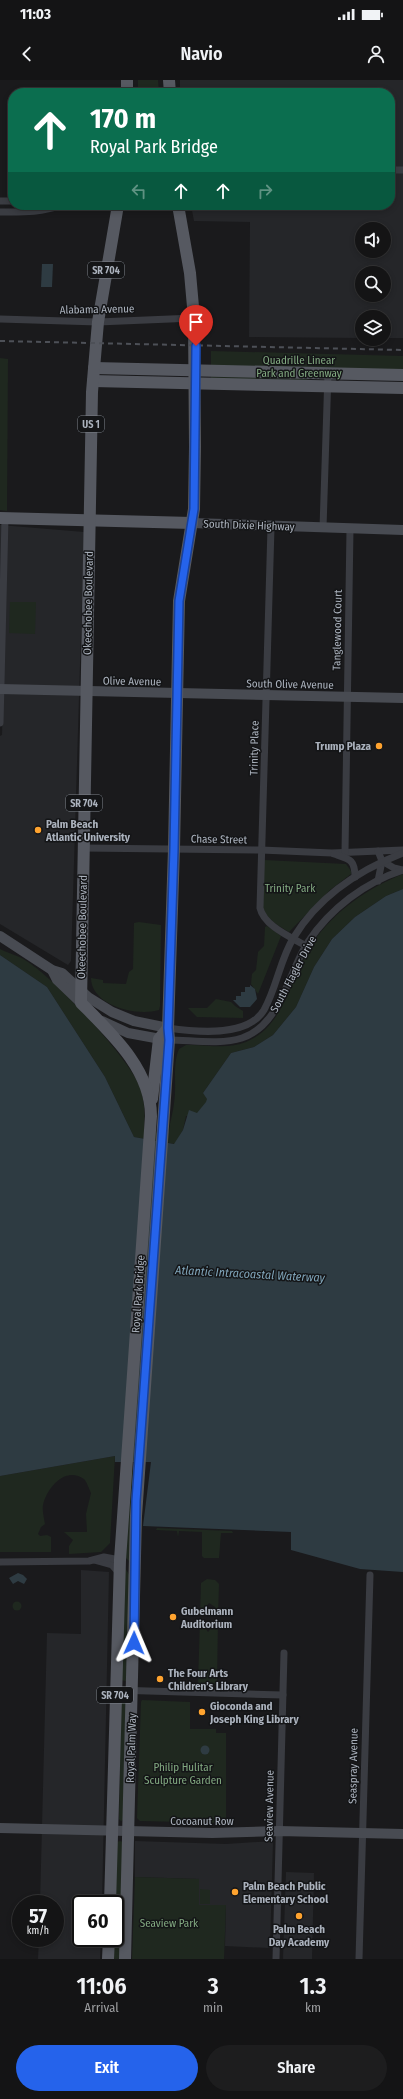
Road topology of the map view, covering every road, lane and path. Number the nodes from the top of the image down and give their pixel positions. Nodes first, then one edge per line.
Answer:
1 (50, 210) edge
2 (117, 210) edge
3 (179, 210) edge
4 (0, 212) edge
5 (194, 318) junction
6 (0, 319) edge
7 (98, 322) junction
8 (94, 368) junction
9 (328, 374) junction
10 (403, 375) edge
11 (196, 377) junction
12 (93, 381) junction
13 (327, 386) junction
14 (403, 388) edge
15 (2, 518) edge
16 (89, 521) junction
17 (192, 523) junction
18 (271, 527) junction
19 (323, 528) junction
20 (350, 529) junction
21 (403, 530) edge
22 (0, 689) edge
23 (86, 692) junction
24 (177, 694) junction
25 (266, 695) junction
26 (347, 697) junction
27 (403, 698) edge
28 (0, 723) edge
29 (83, 848) junction
30 (174, 849) junction
31 (261, 850) junction
32 (403, 850) edge
33 (378, 851) junction
34 (345, 852) junction
35 (332, 853) junction
36 (403, 853) edge
37 (382, 861) junction
38 (403, 870) edge
39 (355, 877) junction
40 (378, 881) junction
41 (0, 936) edge
42 (293, 938) junction
43 (306, 946) junction
44 (52, 970) junction
45 (81, 990) junction
46 (81, 1003) junction
47 (95, 1017) junction
48 (165, 1036) junction
49 (151, 1109) junction
50 (126, 1465) joint
51 (139, 1466) joint
52 (94, 1560) junction
53 (120, 1560) junction
54 (0, 1562) edge
55 (119, 1573) junction
56 (370, 1574) dead end
57 (135, 1579) junction
58 (284, 1653) dead end
59 (116, 1690) junction
60 (133, 1690) junction
61 (283, 1695) junction
62 (0, 1828) edge
63 (111, 1831) junction
64 (279, 1831) junction
65 (128, 1832) junction
66 (363, 1833) junction
67 (403, 1834) edge
68 (110, 1895) edge
69 (123, 1895) edge
70 (109, 1947) edge
71 (124, 1947) edge
72 (108, 1959) edge
73 (125, 1959) edge
74 (276, 1959) edge
75 (359, 1959) edge

1 - 4 street
2 - 7 main road, Okeechobee Boulevard / SR 704
3 - 5 main road
5 - 7 street, Alabama Avenue
5 - 11 main road
6 - 7 street, Alabama Avenue
7 - 8 main road, Okeechobee Boulevard / SR 704
8 - 11 main road
8 - 12 main road, Okeechobee Boulevard / US 1
9 - 10 main road
9 - 11 main road
9 - 13 street
11 - 12 main road
11 - 13 main road
11 - 17 main road
12 - 16 main road, Okeechobee Boulevard / US 1
13 - 14 main road
13 - 19 street
15 - 16 main road, South Dixie Highway
15 - 22 street
16 - 17 main road, South Dixie Highway
16 - 23 main road, Okeechobee Boulevard / SR 704
17 - 18 street, South Dixie Highway
17 - 24 main road, SR 704
18 - 19 street, South Dixie Highway
18 - 25 street, Trinity Place
19 - 20 street, South Dixie Highway
20 - 21 street, South Dixie Highway
20 - 26 street, Tanglewood Court
22 - 23 street
22 - 28 street
23 - 24 street, Olive Avenue
23 - 29 main road, Okeechobee Boulevard / SR 704
24 - 25 street, South Olive Avenue
24 - 30 main road, SR 704
25 - 26 street, South Olive Avenue
25 - 31 street, Trinity Place
26 - 27 street, South Olive Avenue
26 - 34 street, Tanglewood Court
29 - 30 street, Chase Street
29 - 45 main road, Okeechobee Boulevard / SR 704
30 - 31 street, Chase Street
30 - 48 main road, SR 704
31 - 35 street, Chase Street
31 - 42 street, Trinity Place
32 - 33 street, Chase Street
33 - 34 street, Chase Street
33 - 37 street
34 - 35 street, Chase Street
35 - 39 street, Chase Street
36 - 37 street, South Flagler Drive
37 - 38 street
37 - 39 street, South Flagler Drive
37 - 40 street
38 - 40 street, South Flagler Drive
39 - 42 street, South Flagler Drive
40 - 43 street, South Flagler Drive
41 - 44 street, South Flagler Drive
42 - 43 street, Trinity Place
42 - 48 street, South Flagler Drive
43 - 48 street, South Flagler Drive
44 - 45 street, South Flagler Drive
44 - 46 street, South Flagler Drive
45 - 46 main road, Okeechobee Boulevard / SR 704
45 - 48 street, South Flagler Drive
46 - 47 main road, South Flagler Drive / SR 704
47 - 48 street, South Flagler Drive
47 - 49 main road, SR 704
48 - 49 main road
48 - 51 main road, Royal Park Bridge / SR 704
49 - 50 main road, Royal Park Bridge / SR 704
50 - 53 main road, Royal Palm Way / SR 704
51 - 57 main road, Royal Palm Way / SR 704
52 - 53 street
52 - 54 street
52 - 55 street
53 - 55 main road, Royal Palm Way / SR 704
53 - 57 main road
55 - 59 main road, Royal Palm Way / SR 704
56 - 66 street, Seaspray Avenue
57 - 60 main road, Royal Palm Way / SR 704
58 - 61 street, Seaview Avenue
59 - 60 street
59 - 63 main road, Royal Palm Way / SR 704
60 - 61 street
60 - 65 main road, Royal Palm Way / SR 704
61 - 64 street, Seaview Avenue
62 - 63 street, Cocoanut Row
63 - 65 street, Cocoanut Row
63 - 68 main road, Royal Palm Way / SR 704
64 - 65 street, Cocoanut Row
64 - 66 street, Cocoanut Row
64 - 74 street, Seaview Avenue
65 - 69 main road, Royal Palm Way / SR 704
66 - 67 street, Cocoanut Row
66 - 75 street, Seaspray Avenue
70 - 72 main road
71 - 73 main road, Royal Palm Way / SR 704

